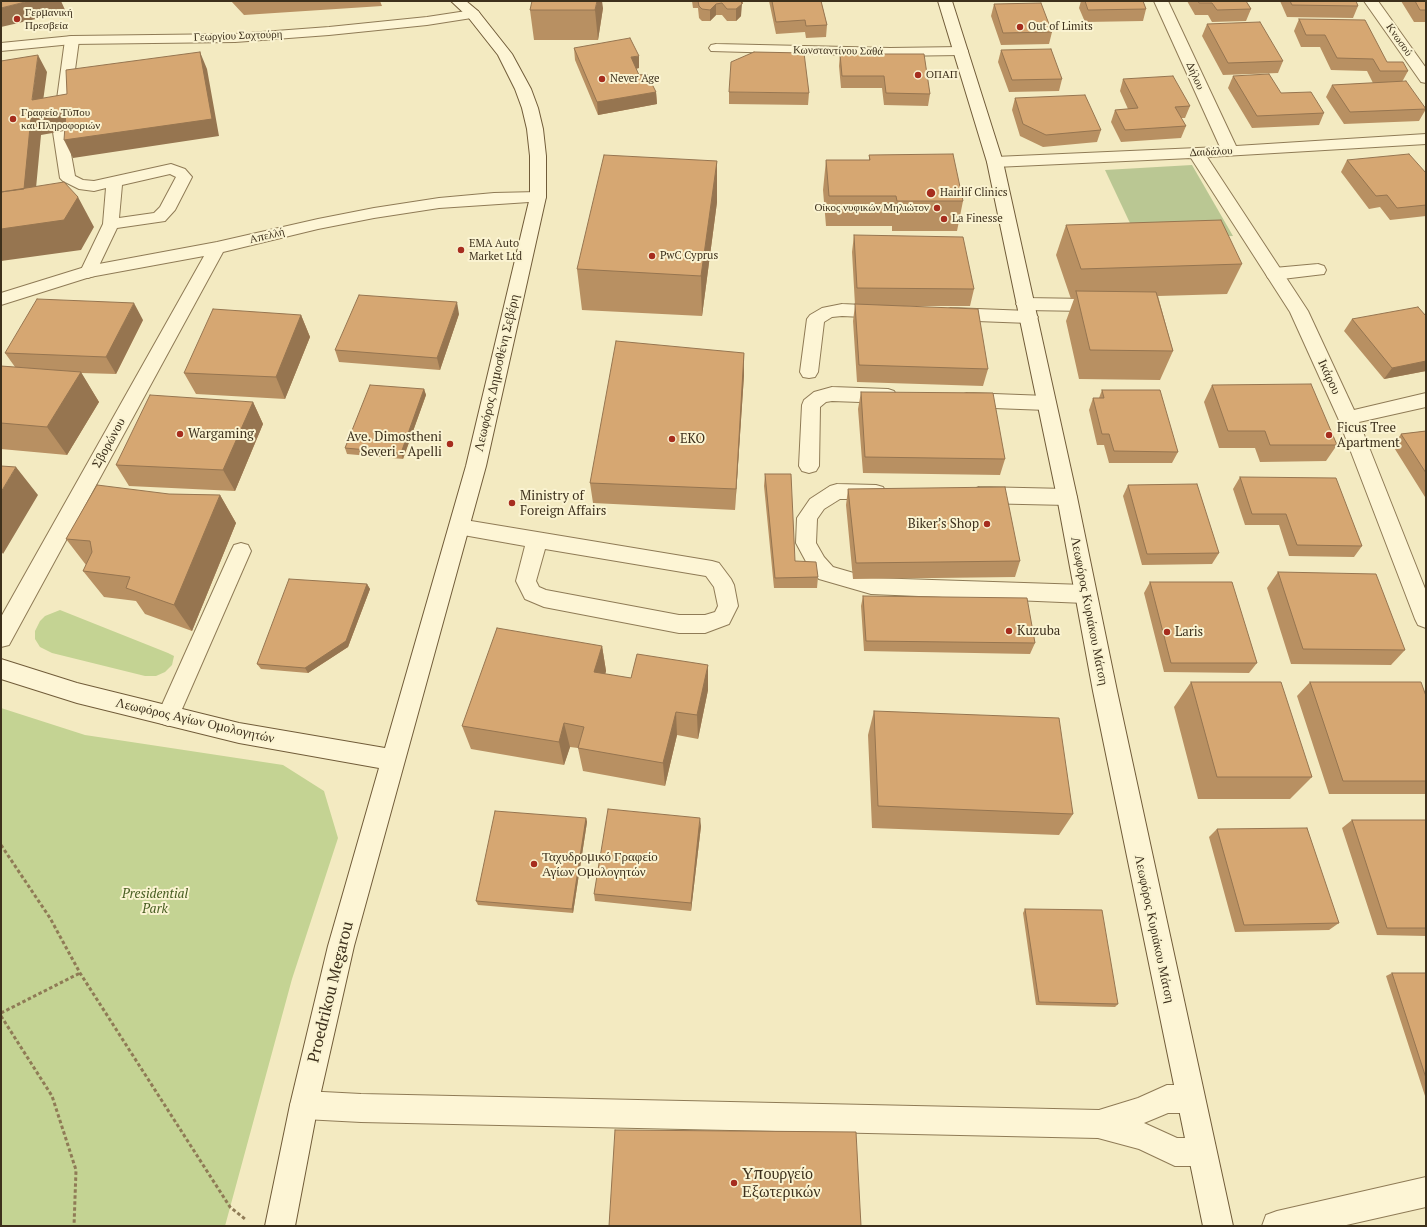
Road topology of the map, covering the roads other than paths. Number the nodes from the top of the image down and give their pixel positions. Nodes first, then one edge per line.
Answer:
1 (458, 1) edge
2 (945, 1) edge
3 (1161, 1) edge
4 (1371, 1) edge
5 (473, 14) junction
6 (72, 40) junction
7 (1, 47) edge
8 (716, 48) dead end
9 (961, 51) junction
10 (1426, 79) edge
11 (62, 114) edge
12 (60, 132) edge
13 (1426, 139) edge
14 (1230, 151) junction
15 (1196, 153) junction
16 (995, 162) junction
17 (114, 181) junction
18 (538, 197) junction
19 (111, 224) junction
20 (218, 248) junction
21 (1318, 270) dead end
22 (88, 272) junction
23 (1274, 274) junction
24 (1, 299) edge
25 (1088, 305) edge
26 (1027, 311) junction
27 (896, 312) edge
28 (935, 314) edge
29 (809, 372) dead end
30 (904, 397) edge
31 (952, 399) edge
32 (1426, 400) edge
33 (1047, 403) junction
34 (1348, 418) junction
35 (809, 466) dead end
36 (892, 492) edge
37 (964, 494) edge
38 (1067, 497) junction
39 (459, 527) junction
40 (537, 540) junction
41 (241, 551) dead end
42 (1085, 594) junction
43 (1426, 619) edge
44 (1, 638) edge
45 (1, 669) edge
46 (168, 716) junction
47 (393, 760) junction
48 (1190, 1099) junction
49 (304, 1105) junction
50 (1098, 1124) junction
51 (1201, 1152) junction
52 (1426, 1192) edge
53 (280, 1226) edge
54 (1218, 1226) edge
55 (1277, 1226) edge

1 - 5 street, Λεωφόρος Δημοσθένη Σεβέρη
2 - 9 street, Λεωφόρος Κυριάκου Μάτση
3 - 14 street, Δήλου
4 - 10 street, Κνωσού
5 - 6 street, Γεωργίου Σαχτούρη
5 - 18 street, Λεωφόρος Δημοσθένη Σεβέρη
6 - 7 street, Γεωργίου Σαχτούρη
6 - 11 lane
8 - 9 street, Κωνσταντίνου Σαθά
9 - 16 street, Λεωφόρος Κυριάκου Μάτση
12 - 17 lane
13 - 14 street, Δαιδάλου
14 - 15 street, Δαιδάλου
15 - 16 street, Δαιδάλου
15 - 23 street, Ικάρου
16 - 26 street, Λεωφόρος Κυριάκου Μάτση
17 - 19 lane
17 - 19 lane
18 - 20 street, Απελλή
18 - 39 street, Λεωφόρος Δημοσθένη Σεβέρη
19 - 22 lane
20 - 22 street, Απελλή
20 - 44 street, Σβορώνου
21 - 23 lane
22 - 24 street, Απελλή
23 - 34 street, Ικάρου
25 - 26 lane
26 - 28 lane
26 - 33 street, Λεωφόρος Κυριάκου Μάτση
27 - 29 lane
30 - 35 lane
31 - 33 lane
32 - 34 street
33 - 38 street, Λεωφόρος Κυριάκου Μάτση
34 - 43 street, Ικάρου
36 - 42 lane
37 - 38 lane
38 - 42 street, Λεωφόρος Κυριάκου Μάτση
39 - 40 lane
39 - 47 street, Λεωφόρος Δημοσθένη Σεβέρη
40 - 40 lane
41 - 46 lane
42 - 48 street, Λεωφόρος Κυριάκου Μάτση
45 - 46 street, Λεωφόρος Αγίων Ομολογητών
46 - 47 street, Λεωφόρος Αγίων Ομολογητών
47 - 49 street, Proedrikou Megarou
48 - 50 lane
48 - 51 street, Λεωφόρος Κυριάκου Μάτση
49 - 50 lane
49 - 53 street, Proedrikou Megarou
50 - 51 lane
51 - 54 street, Λεωφόρος Κυριάκου Μάτση
52 - 55 street

